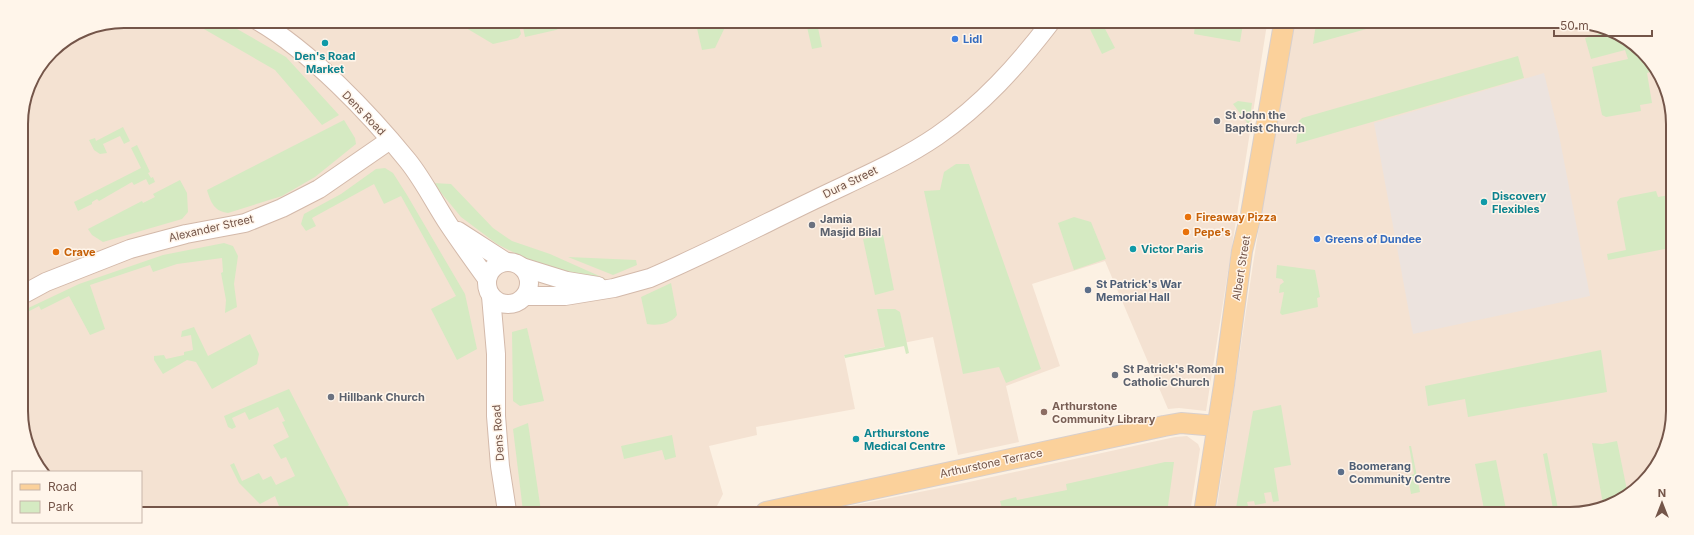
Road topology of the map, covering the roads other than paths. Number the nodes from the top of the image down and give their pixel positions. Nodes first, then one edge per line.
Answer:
1 (268, 28) edge
2 (1046, 28) edge
3 (1283, 28) edge
4 (390, 140) junction
5 (449, 225) junction
6 (514, 264) junction
7 (489, 288) junction
8 (614, 288) junction
9 (28, 292) edge
10 (526, 296) junction
11 (509, 305) junction
12 (496, 354) junction
13 (1217, 426) junction
14 (506, 507) edge
15 (789, 507) edge
16 (1205, 507) edge

1 - 4 street, Dens Road
2 - 8 street, Dura Street
3 - 13 main road, Albert Street
4 - 5 street, Dens Road
4 - 9 street, Alexander Street
5 - 6 street, Dens Road
5 - 7 street, Dens Road
6 - 7 street
6 - 8 street, Dura Street
6 - 10 street
7 - 11 street, Dens Road
7 - 12 street, Dens Road
8 - 10 street, Dura Street
10 - 11 street
11 - 12 street, Dens Road
12 - 14 street, Dens Road
13 - 15 main road, Arthurstone Terrace
13 - 16 main road, Albert Street

